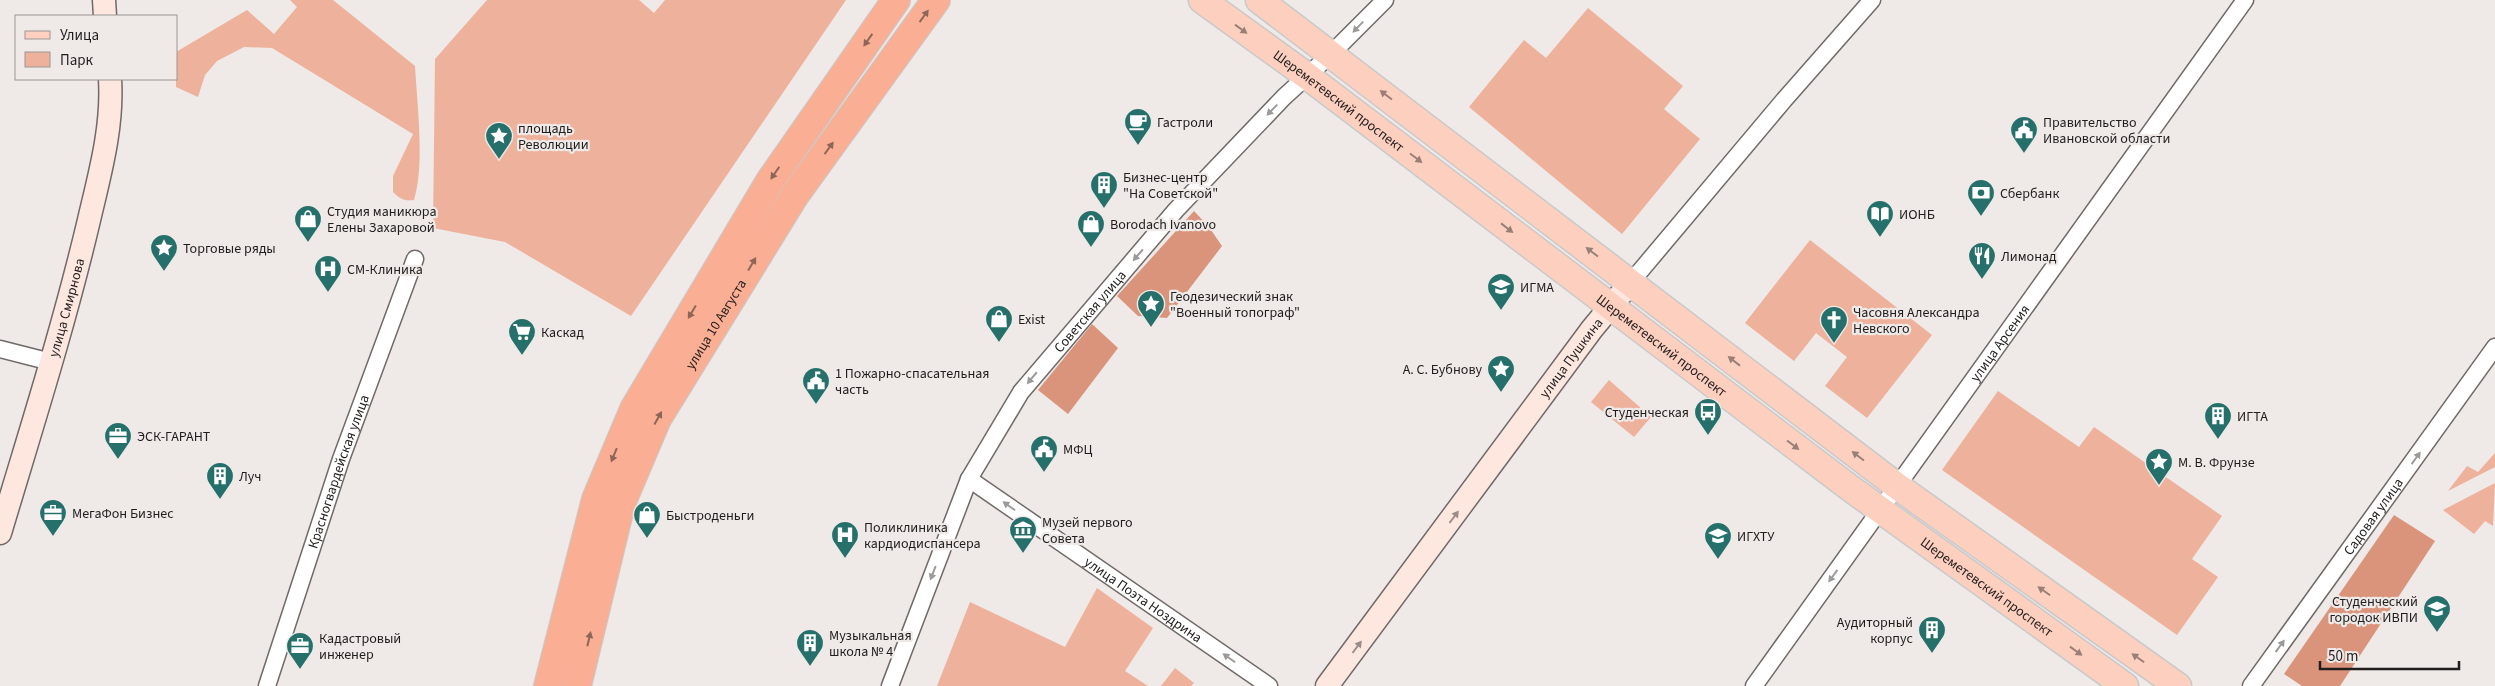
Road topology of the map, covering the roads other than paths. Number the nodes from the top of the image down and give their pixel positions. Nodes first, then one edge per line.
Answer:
1 (104, 0) edge
2 (896, 0) edge
3 (936, 0) edge
4 (1202, 0) edge
5 (1259, 0) edge
6 (1385, 0) edge
7 (1872, 0) edge
8 (2246, 0) edge
9 (105, 15) edge
10 (1331, 54) junction
11 (1307, 76) junction
12 (110, 80) edge
13 (415, 259) dead end
14 (1631, 282) junction
15 (1610, 307) junction
16 (2495, 347) edge
17 (0, 349) edge
18 (51, 362) junction
19 (969, 479) junction
20 (1897, 486) junction
21 (1880, 510) junction
22 (0, 533) edge
23 (267, 686) edge
24 (548, 686) edge
25 (578, 686) edge
26 (890, 686) edge
27 (1269, 686) edge
28 (1327, 686) edge
29 (1754, 686) edge
30 (2125, 686) edge
31 (2178, 686) edge
32 (2251, 686) edge

1 - 9 street
2 -> 24 highway, улица 10 Августа
25 -> 3 highway, улица 10 Августа
4 -> 11 main road, Шереметевский проспект
5 - 10 main road
6 -> 10 street, Советская улица
7 - 14 street, улица Пушкина
8 - 20 street, улица Арсения
10 - 11 street, Советская улица
14 -> 10 main road
11 -> 15 main road, Шереметевский проспект
11 -> 19 street, Советская улица
12 - 18 street, улица Смирнова
13 - 23 street, Красногвардейская улица
14 - 15 street, улица Пушкина
20 -> 14 main road
15 -> 21 main road, Шереметевский проспект
28 -> 15 street, улица Пушкина
32 -> 16 street, Садовая улица
17 - 18 street
18 - 22 street, улица Смирнова
19 -> 26 street, Советская улица
27 -> 19 street, улица Поэта Ноздрина
20 - 21 street, улица Арсения
31 -> 20 main road
21 -> 29 street, улица Арсения
21 -> 30 main road, Шереметевский проспект

